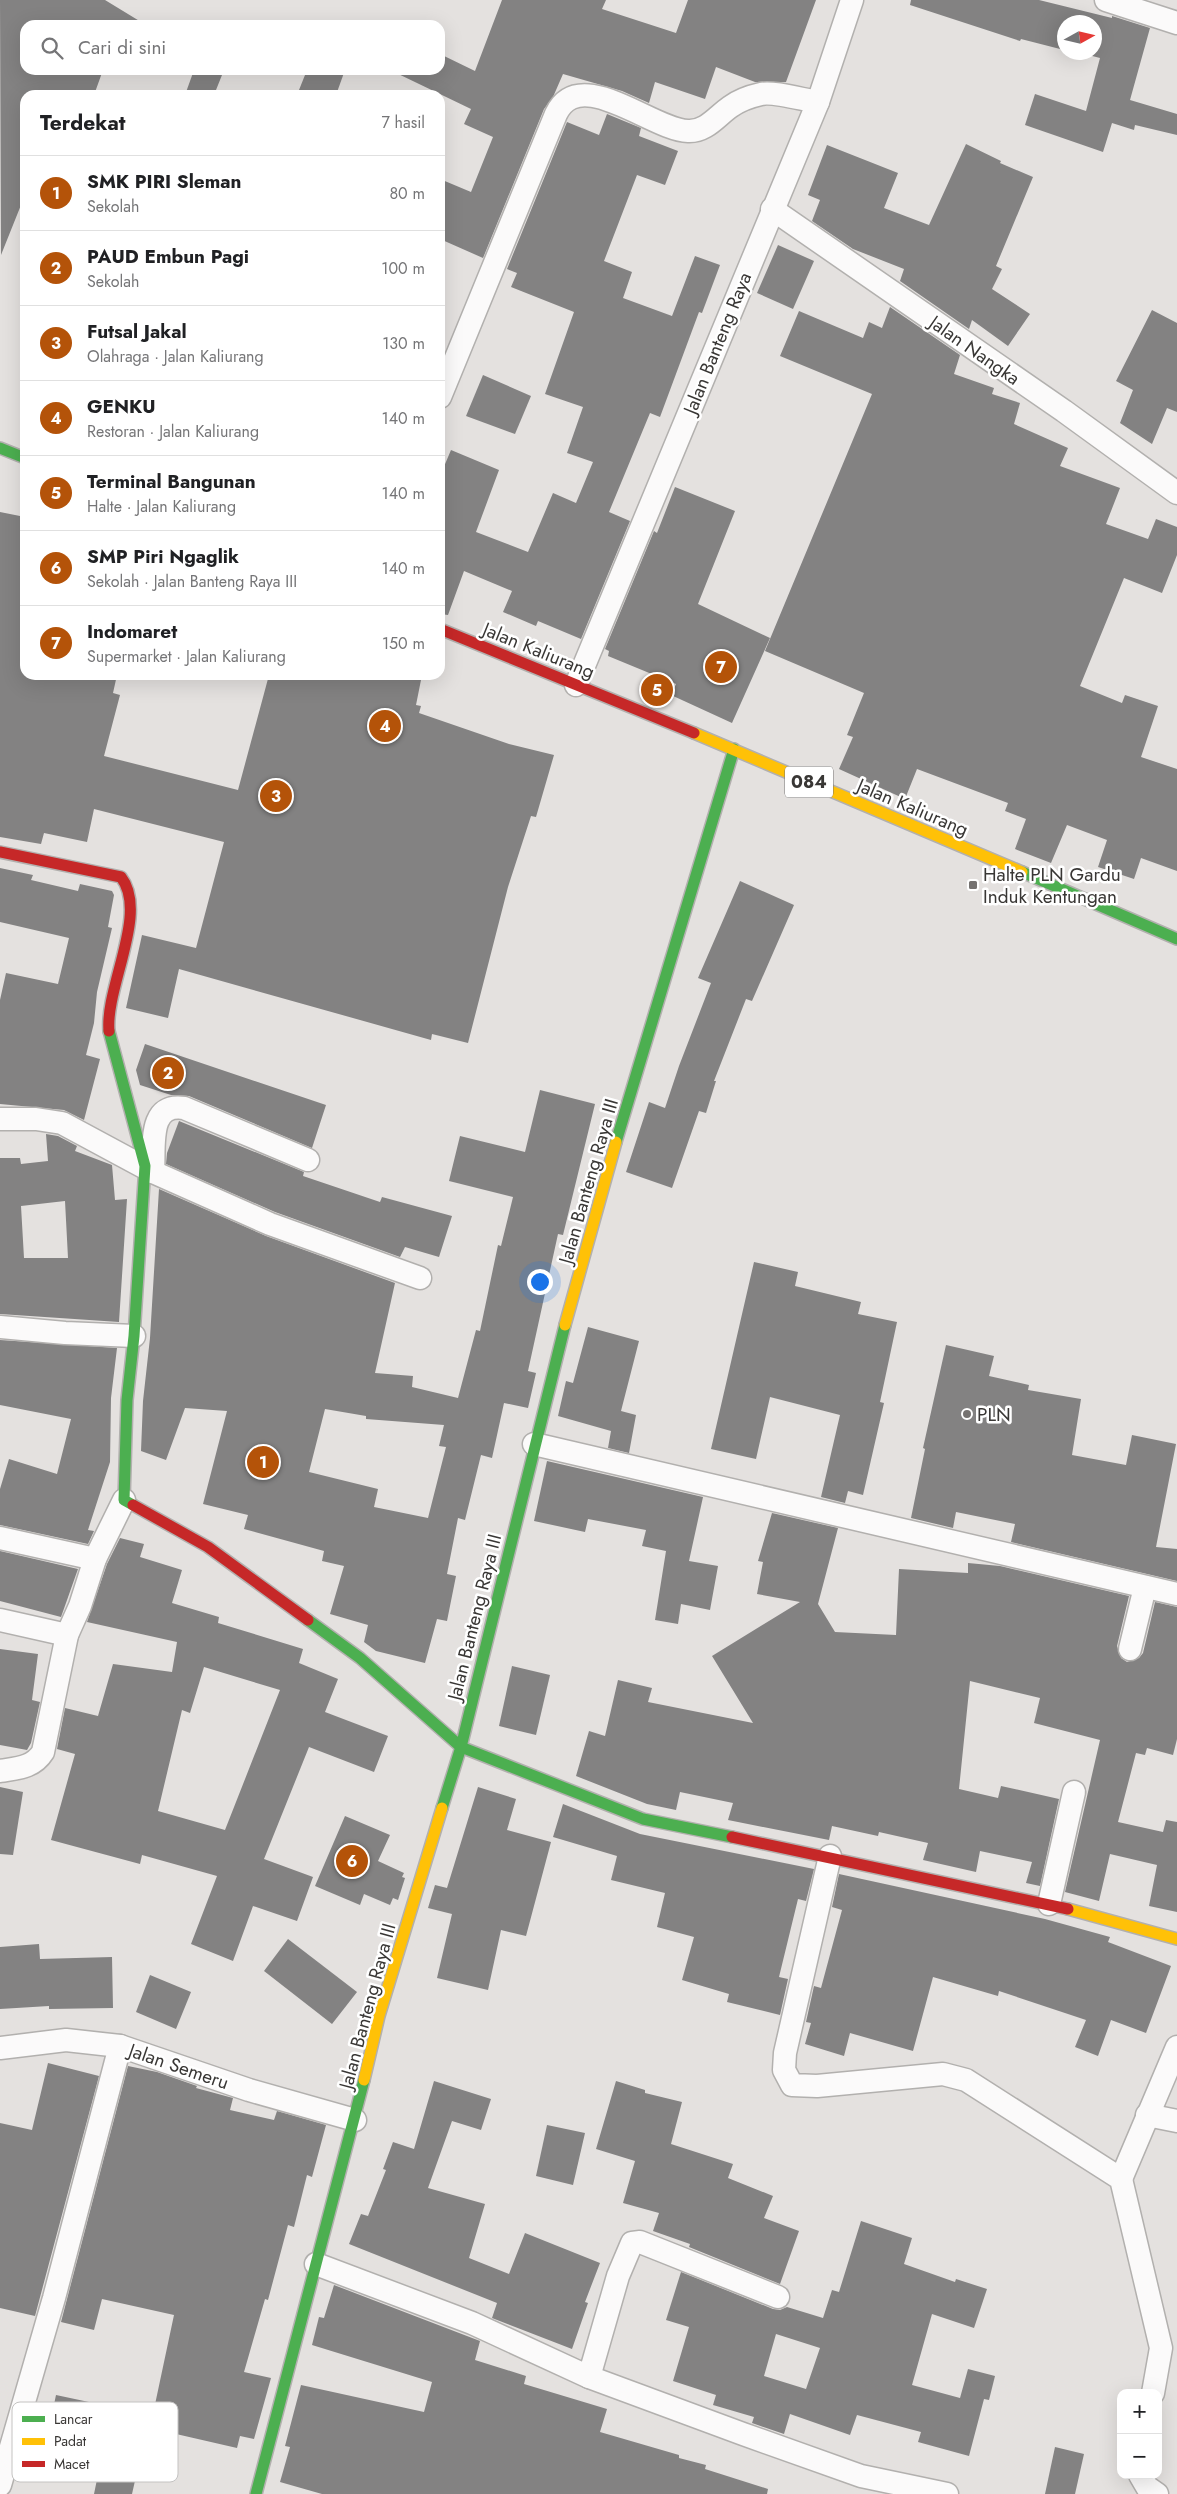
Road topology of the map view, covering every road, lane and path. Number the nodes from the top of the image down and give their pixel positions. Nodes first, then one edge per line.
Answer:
1 (1106, 0) edge
2 (849, 8) edge
3 (1177, 23) edge
4 (818, 102) junction
5 (772, 208) junction
6 (445, 385) edge
7 (0, 448) edge
8 (20, 456) edge
9 (1177, 493) edge
10 (445, 631) edge
11 (576, 685) junction
12 (734, 750) junction
13 (0, 852) edge
14 (1177, 939) edge
15 (0, 1120) edge
16 (308, 1160) dead end
17 (149, 1169) junction
18 (420, 1278) dead end
19 (0, 1327) edge
20 (134, 1336) junction
21 (534, 1444) junction
22 (124, 1500) junction
23 (0, 1538) edge
24 (95, 1559) junction
25 (1145, 1587) junction
26 (1177, 1594) edge
27 (0, 1620) edge
28 (67, 1635) junction
29 (1130, 1649) dead end
30 (461, 1747) junction
31 (0, 1771) edge
32 (1074, 1792) dead end
33 (830, 1856) junction
34 (1049, 1904) junction
35 (1177, 1938) edge
36 (120, 2046) junction
37 (1177, 2047) edge
38 (0, 2048) edge
39 (1148, 2114) junction
40 (355, 2120) junction
41 (1177, 2121) edge
42 (1121, 2179) junction
43 (316, 2264) junction
44 (778, 2297) dead end
45 (590, 2376) junction
46 (1154, 2389) edge
47 (24, 2402) edge
48 (12, 2443) edge
49 (1143, 2479) edge
50 (0, 2485) edge
51 (256, 2494) edge
52 (947, 2494) edge
53 (1156, 2494) edge

1 - 3 street
2 - 4 street, Jalan Banteng Raya
4 - 5 street, Jalan Banteng Raya
4 - 6 street
5 - 9 street, Jalan Nangka
5 - 11 street, Jalan Banteng Raya
7 - 8 street
10 - 11 street, Jalan Kaliurang / 084
11 - 12 street, Jalan Kaliurang / 084
12 - 14 street, Jalan Kaliurang / 084
12 - 21 street, Jalan Banteng Raya III
13 - 17 street
15 - 17 street
16 - 17 street
17 - 18 street
17 - 20 street
19 - 20 street
20 - 22 street
21 - 25 street
21 - 30 street, Jalan Banteng Raya III
22 - 24 street
22 - 30 street
23 - 24 street
24 - 28 street
25 - 26 street
25 - 29 street
27 - 28 street
28 - 31 street
30 - 33 street
30 - 40 street, Jalan Banteng Raya III
32 - 34 street
33 - 34 street
33 - 42 street
34 - 35 street
36 - 38 street, Jalan Semeru
36 - 40 street, Jalan Semeru
36 - 47 street
37 - 39 street
39 - 41 street
39 - 42 street
40 - 43 street, Jalan Banteng Raya III
42 - 46 street
43 - 45 street
43 - 51 street, Jalan Banteng Raya III
44 - 45 street
45 - 52 street
48 - 50 street
49 - 53 street

